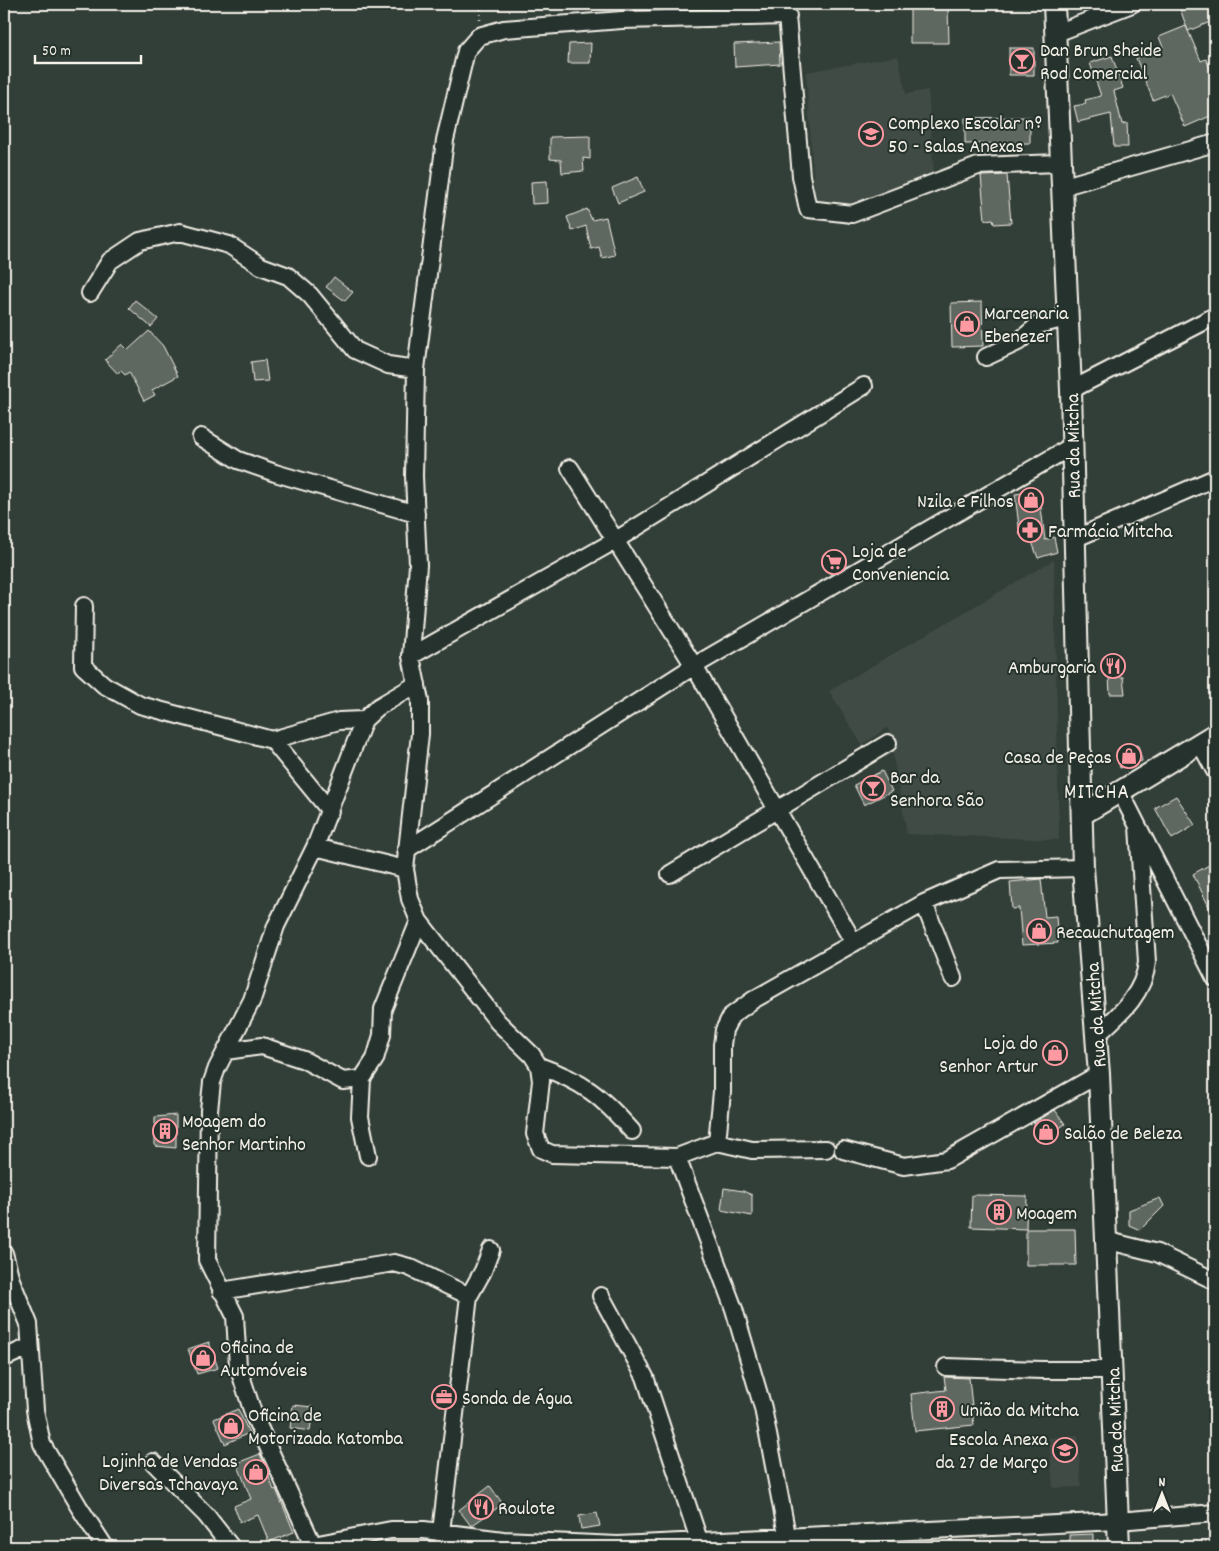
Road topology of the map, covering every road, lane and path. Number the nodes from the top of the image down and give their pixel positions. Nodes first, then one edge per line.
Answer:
1 (1054, 4) edge
2 (1132, 4) edge
3 (787, 10) edge
4 (1054, 34) junction
5 (1214, 147) edge
6 (1060, 163) junction
7 (1061, 187) junction
8 (90, 292) dead end
9 (1215, 316) edge
10 (1067, 318) junction
11 (986, 357) dead end
12 (416, 369) junction
13 (864, 386) dead end
14 (1071, 390) junction
15 (201, 437) dead end
16 (1072, 446) junction
17 (570, 468) dead end
18 (1215, 478) edge
19 (416, 514) junction
20 (1074, 539) junction
21 (616, 540) junction
22 (84, 606) dead end
23 (411, 656) junction
24 (694, 666) junction
25 (417, 684) junction
26 (364, 720) junction
27 (1207, 739) edge
28 (272, 740) junction
29 (888, 743) dead end
30 (1215, 771) edge
31 (1120, 792) junction
32 (776, 808) junction
33 (330, 811) junction
34 (1083, 814) junction
35 (1138, 827) junction
36 (315, 846) junction
37 (406, 850) junction
38 (1083, 868) junction
39 (405, 869) junction
40 (670, 874) dead end
41 (924, 903) junction
42 (419, 921) junction
43 (854, 943) junction
44 (953, 978) dead end
45 (1215, 978) edge
46 (1097, 1034) junction
47 (226, 1051) junction
48 (538, 1066) junction
49 (1099, 1074) junction
50 (362, 1079) junction
51 (632, 1132) dead end
52 (716, 1142) junction
53 (826, 1149) dead end
54 (843, 1150) dead end
55 (368, 1156) dead end
56 (677, 1157) junction
57 (1105, 1240) junction
58 (491, 1250) dead end
59 (4, 1254) edge
60 (1215, 1281) edge
61 (221, 1291) junction
62 (469, 1296) junction
63 (601, 1296) dead end
64 (30, 1347) junction
65 (4, 1358) edge
66 (946, 1367) dead end
67 (1112, 1370) junction
68 (153, 1462) dead end
69 (1215, 1513) edge
70 (1118, 1521) junction
71 (787, 1535) junction
72 (444, 1540) edge
73 (699, 1540) junction
74 (804, 1541) edge
75 (673, 1544) edge
76 (310, 1546) edge
77 (618, 1546) edge
78 (106, 1547) edge
79 (231, 1547) edge
80 (1119, 1547) edge

1 - 4 main road, Rua da Mitcha
2 - 4 street
3 - 6 street
3 - 12 street
4 - 6 main road, Rua da Mitcha
5 - 7 street
6 - 7 main road, Rua da Mitcha
7 - 10 main road, Rua da Mitcha
8 - 12 street
9 - 14 street
10 - 11 street
10 - 14 main road, Rua da Mitcha
12 - 19 street
13 - 21 street
14 - 16 main road, Rua da Mitcha
15 - 19 street
16 - 20 main road, Rua da Mitcha
16 - 24 street
17 - 21 street
18 - 20 street
19 - 23 street
20 - 34 main road, Rua da Mitcha
21 - 23 street
21 - 24 street
22 - 28 street
23 - 25 street
24 - 32 street
24 - 37 street
25 - 26 street
25 - 37 street
26 - 28 street
26 - 33 street
27 - 30 street
27 - 31 main road
28 - 33 street
29 - 32 street
31 - 34 main road
31 - 35 street
32 - 40 street
32 - 43 street
33 - 36 street
34 - 38 main road, Rua da Mitcha
35 - 45 street
35 - 46 street
36 - 39 street
36 - 47 street
37 - 39 street
38 - 41 street
38 - 46 main road, Rua da Mitcha
39 - 42 street
41 - 43 street
41 - 44 street
42 - 48 street
42 - 50 street
43 - 52 street
46 - 49 main road, Rua da Mitcha
47 - 50 street
47 - 61 street
48 - 51 street
48 - 56 street
49 - 54 street
49 - 57 main road, Rua da Mitcha
50 - 55 street
52 - 53 street
52 - 56 street
56 - 71 street
57 - 60 street
57 - 67 main road, Rua da Mitcha
58 - 62 street
59 - 64 street
61 - 62 street
61 - 76 street
62 - 72 street
63 - 73 street
64 - 65 street
64 - 78 street
66 - 67 street
67 - 70 main road, Rua da Mitcha
68 - 79 street
69 - 70 street
70 - 74 street
70 - 80 main road, Rua da Mitcha
71 - 73 street
71 - 74 street
72 - 76 street
72 - 77 street
73 - 75 street
75 - 77 street

